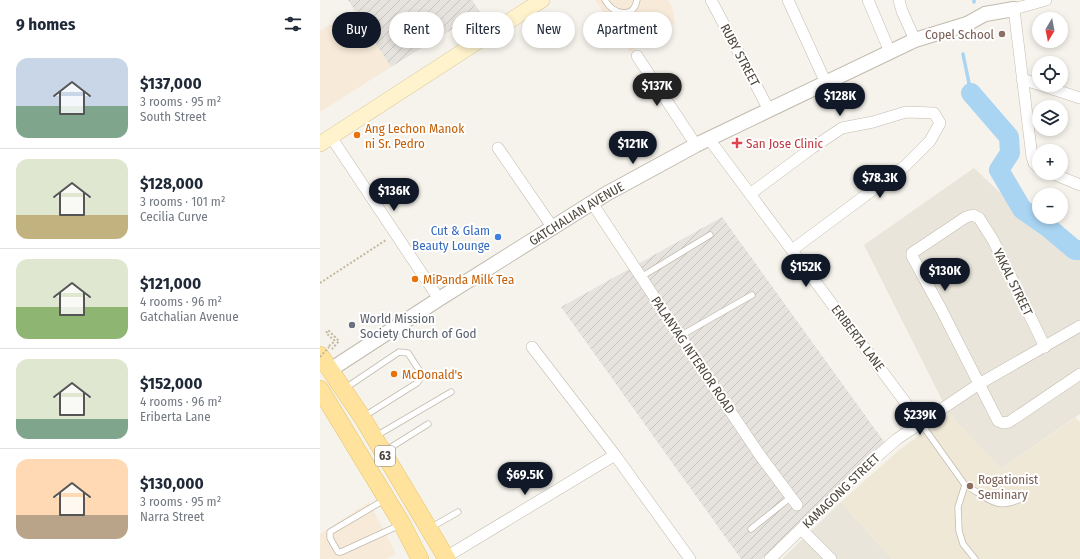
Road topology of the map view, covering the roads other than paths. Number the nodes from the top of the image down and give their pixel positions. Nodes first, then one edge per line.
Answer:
1 (542, 0) edge
2 (605, 0) edge
3 (637, 0) edge
4 (711, 0) edge
5 (788, 0) edge
6 (868, 0) edge
7 (899, 0) edge
8 (1046, 0) edge
9 (1014, 5) edge
10 (915, 40) junction
11 (890, 52) junction
12 (637, 56) dead end
13 (1022, 79) junction
14 (826, 83) junction
15 (1080, 98) edge
16 (769, 110) junction
17 (709, 139) junction
18 (325, 141) edge
19 (696, 145) junction
20 (498, 148) dead end
21 (1032, 157) edge
22 (1068, 180) edge
23 (1080, 185) edge
24 (750, 194) junction
25 (592, 203) junction
26 (553, 228) junction
27 (710, 235) dead end
28 (792, 250) junction
29 (641, 277) junction
30 (752, 295) dead end
31 (439, 299) junction
32 (1080, 326) edge
33 (680, 336) junction
34 (532, 347) dead end
35 (1045, 347) junction
36 (325, 357) edge
37 (1080, 374) edge
38 (979, 384) junction
39 (320, 389) edge
40 (344, 389) junction
41 (450, 392) dead end
42 (362, 417) junction
43 (920, 422) junction
44 (428, 424) dead end
45 (374, 437) junction
46 (383, 452) junction
47 (615, 455) junction
48 (965, 485) junction
49 (1024, 497) dead end
50 (386, 498) junction
51 (794, 501) joint
52 (458, 512) dead end
53 (402, 524) junction
54 (428, 529) junction
55 (751, 529) dead end
56 (801, 529) junction
57 (446, 558) edge
58 (420, 559) edge
59 (690, 559) edge
60 (770, 559) edge
61 (832, 559) edge
62 (975, 559) edge

1 - 18 main road
2 - 3 lane
4 - 16 street, RUBY STREET
5 - 14 street
6 - 11 street
7 - 10 street
8 - 9 street, GATCHALIAN AVENUE
9 - 10 street, GATCHALIAN AVENUE
9 - 13 street
10 - 11 street, GATCHALIAN AVENUE
11 - 14 street, GATCHALIAN AVENUE
12 - 19 street
13 - 15 street
13 - 21 street
14 - 16 street, GATCHALIAN AVENUE
16 - 17 street, GATCHALIAN AVENUE
17 - 19 street, GATCHALIAN AVENUE
17 - 24 street, ERIBERTA LANE
18 - 31 street
19 - 25 street, GATCHALIAN AVENUE
20 - 26 street
22 - 23 street
24 - 28 street, ERIBERTA LANE
24 - 28 street
25 - 26 street, GATCHALIAN AVENUE
25 - 29 street, PALANYAG INTERIOR ROAD
26 - 31 street, GATCHALIAN AVENUE
27 - 29 lane
28 - 43 street, ERIBERTA LANE
29 - 33 street, PALANYAG INTERIOR ROAD
30 - 33 lane
31 - 36 street, GATCHALIAN AVENUE
32 - 35 street, KAMAGONG STREET
33 - 51 street, PALANYAG INTERIOR ROAD
34 - 47 street
35 - 38 street, KAMAGONG STREET
35 - 38 street, YAKAL STREET
36 - 40 main road, 63
37 - 38 street
38 - 43 street, KAMAGONG STREET
39 - 50 main road, 63
40 - 42 main road, 63
40 - 42 lane
41 - 45 lane
42 - 45 main road, 63
43 - 48 lane
43 - 56 street, KAMAGONG STREET
44 - 46 lane
45 - 46 main road, 63
46 - 54 main road, 63
47 - 57 street
47 - 59 street
48 - 49 lane
48 - 62 lane
50 - 53 main road, 63
50 - 53 lane
51 - 55 lane
52 - 54 lane
53 - 58 main road, 63
54 - 57 main road, 63
56 - 60 street, KAMAGONG STREET
56 - 61 street

